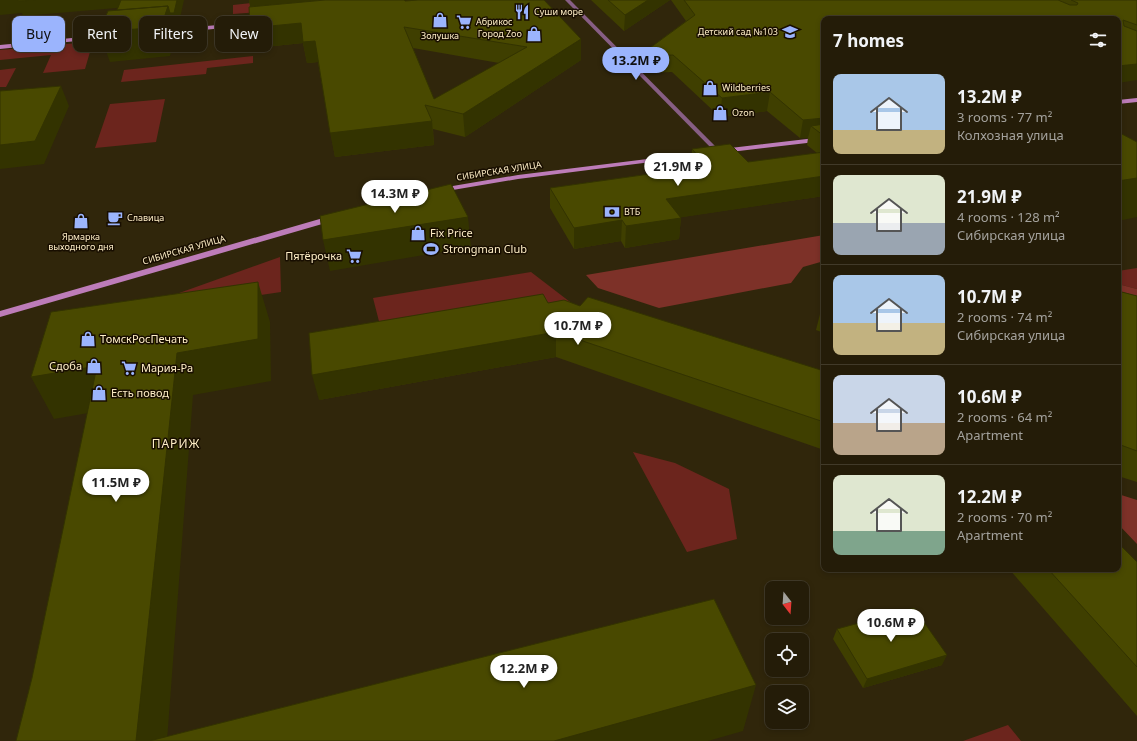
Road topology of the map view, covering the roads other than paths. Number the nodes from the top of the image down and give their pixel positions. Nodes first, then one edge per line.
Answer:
1 (567, 0) edge
2 (73, 40) edge
3 (0, 47) edge
4 (1137, 100) edge
5 (1121, 102) edge
6 (821, 139) edge
7 (718, 152) junction
8 (435, 191) edge
9 (341, 216) edge
10 (0, 314) edge

1 - 7 street
2 - 3 main road
4 - 5 main road
6 - 7 main road, СИБИРСКАЯ УЛИЦА
7 - 8 main road, СИБИРСКАЯ УЛИЦА
9 - 10 main road, СИБИРСКАЯ УЛИЦА

